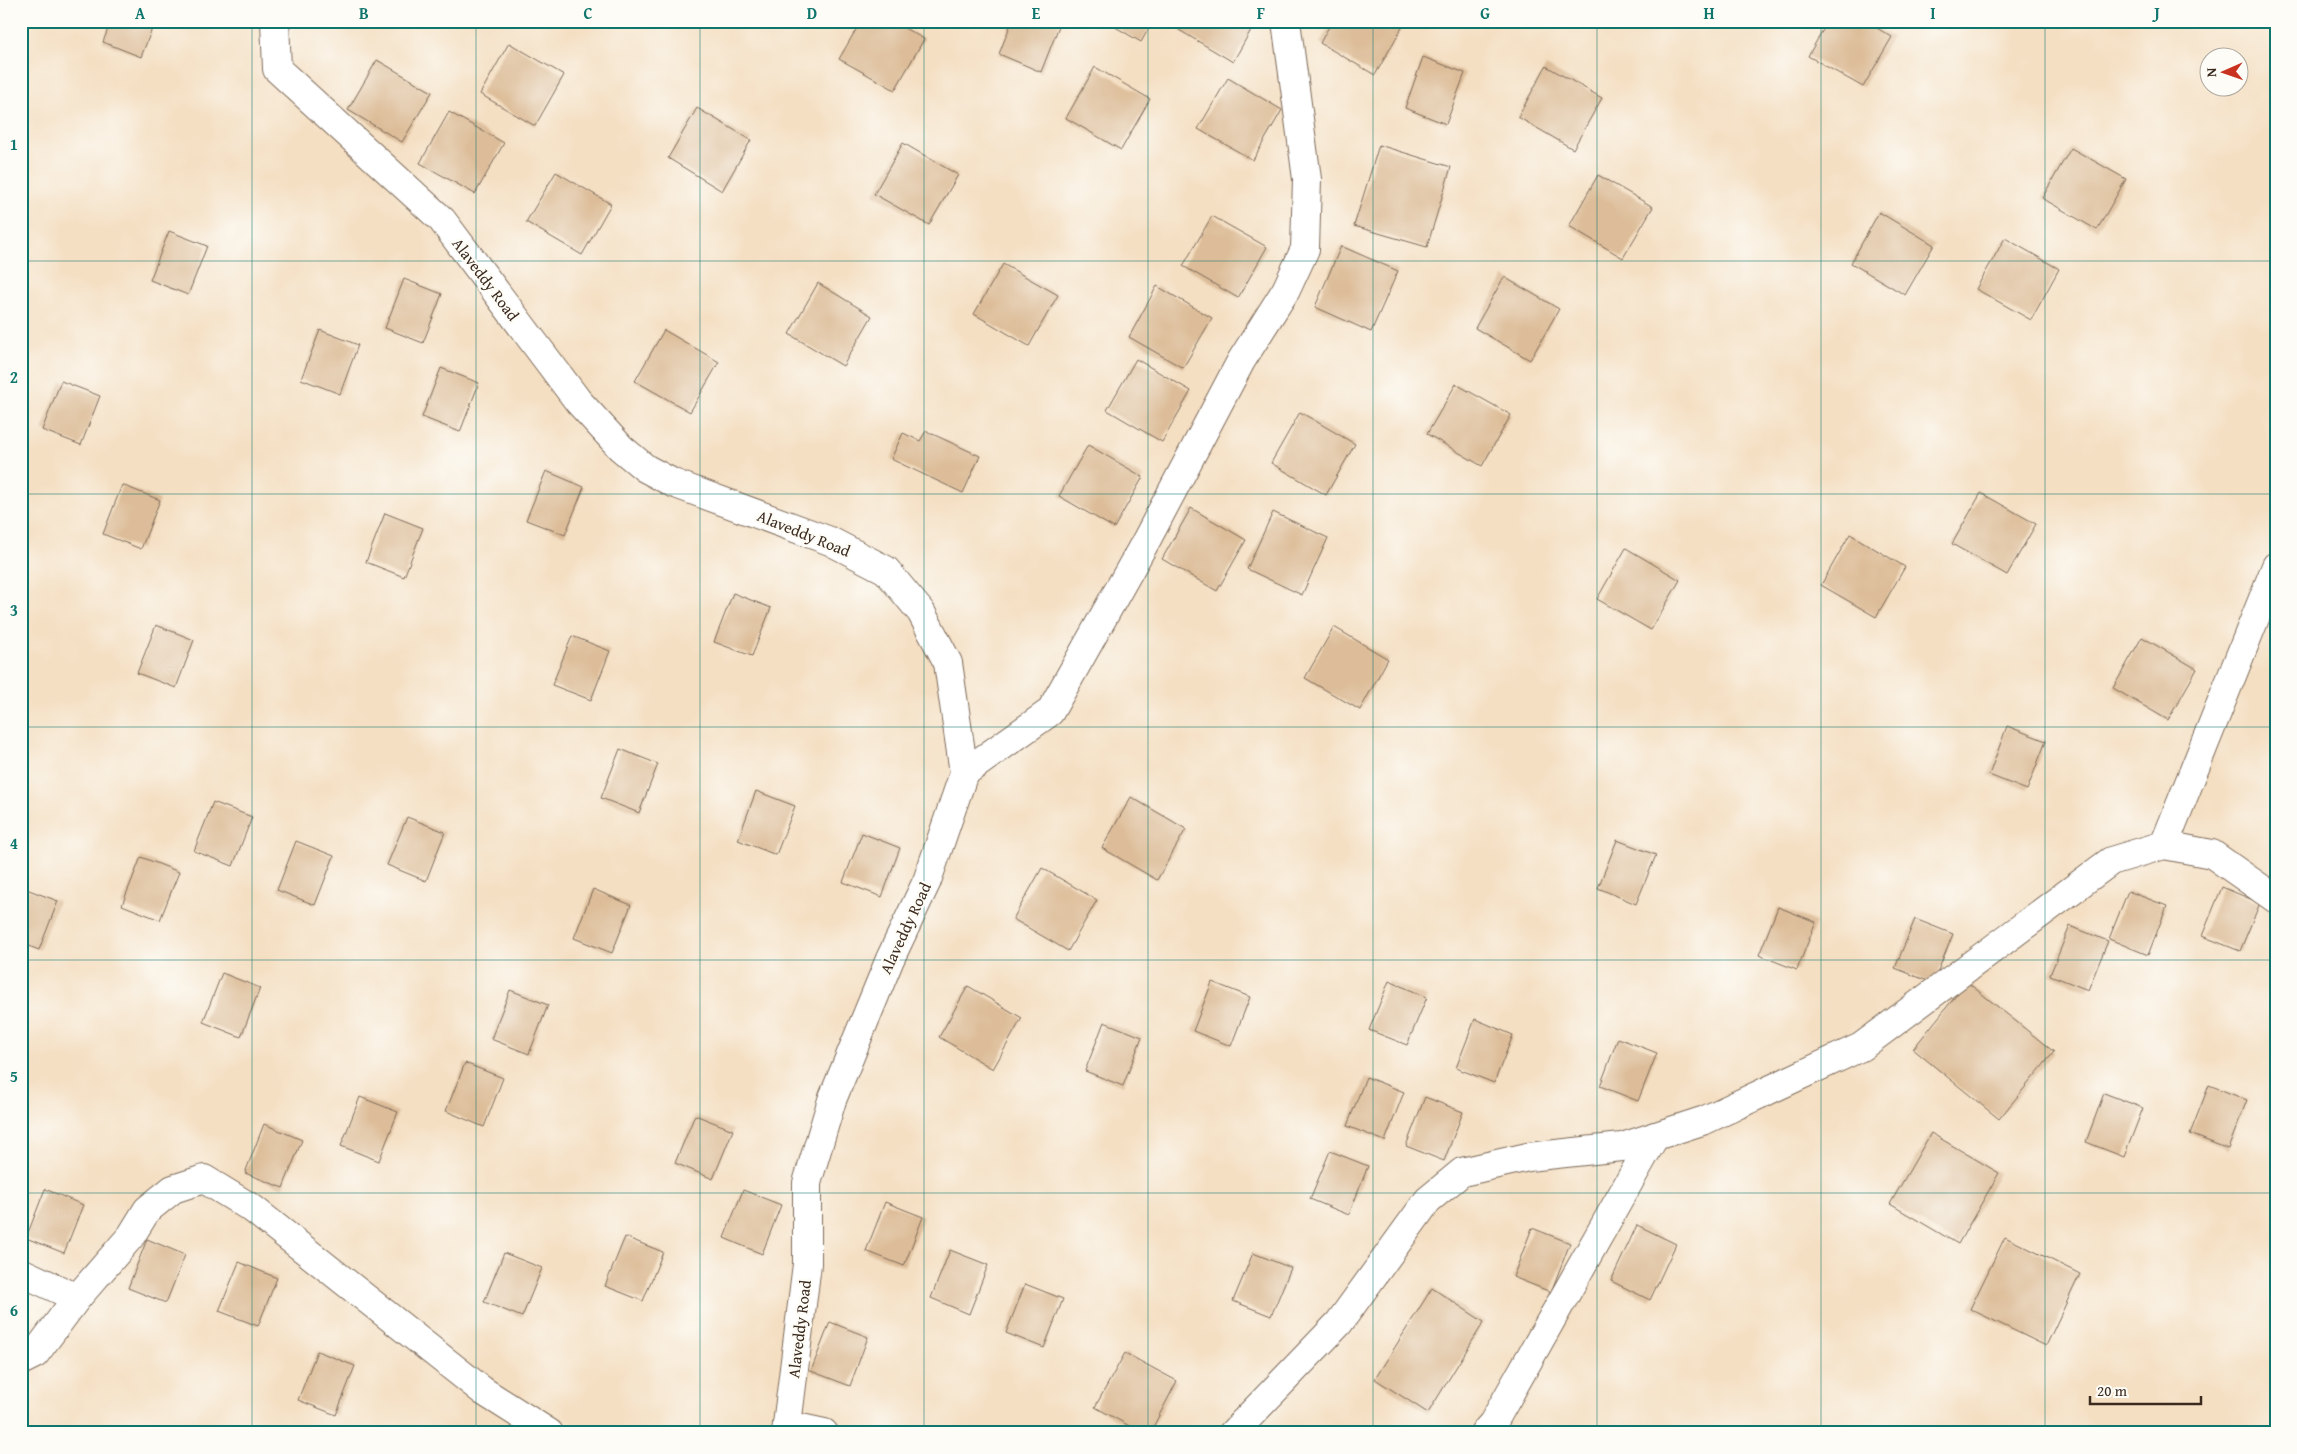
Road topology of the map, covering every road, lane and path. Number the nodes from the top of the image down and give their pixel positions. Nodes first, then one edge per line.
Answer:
1 (275, 21) edge
2 (1286, 21) edge
3 (2276, 566) edge
4 (964, 773) junction
5 (2164, 845) junction
6 (2276, 899) edge
7 (1655, 1136) junction
8 (21, 1272) edge
9 (77, 1298) junction
10 (21, 1361) edge
11 (786, 1429) edge
12 (549, 1433) edge
13 (824, 1433) edge
14 (1233, 1433) edge
15 (1484, 1433) edge

1 - 4 street, Alaveddy Road
2 - 4 street
3 - 5 street
4 - 11 street, Alaveddy Road
5 - 6 street
5 - 7 street
7 - 14 street
7 - 15 street
8 - 9 street
9 - 10 street
9 - 12 street
11 - 13 street

